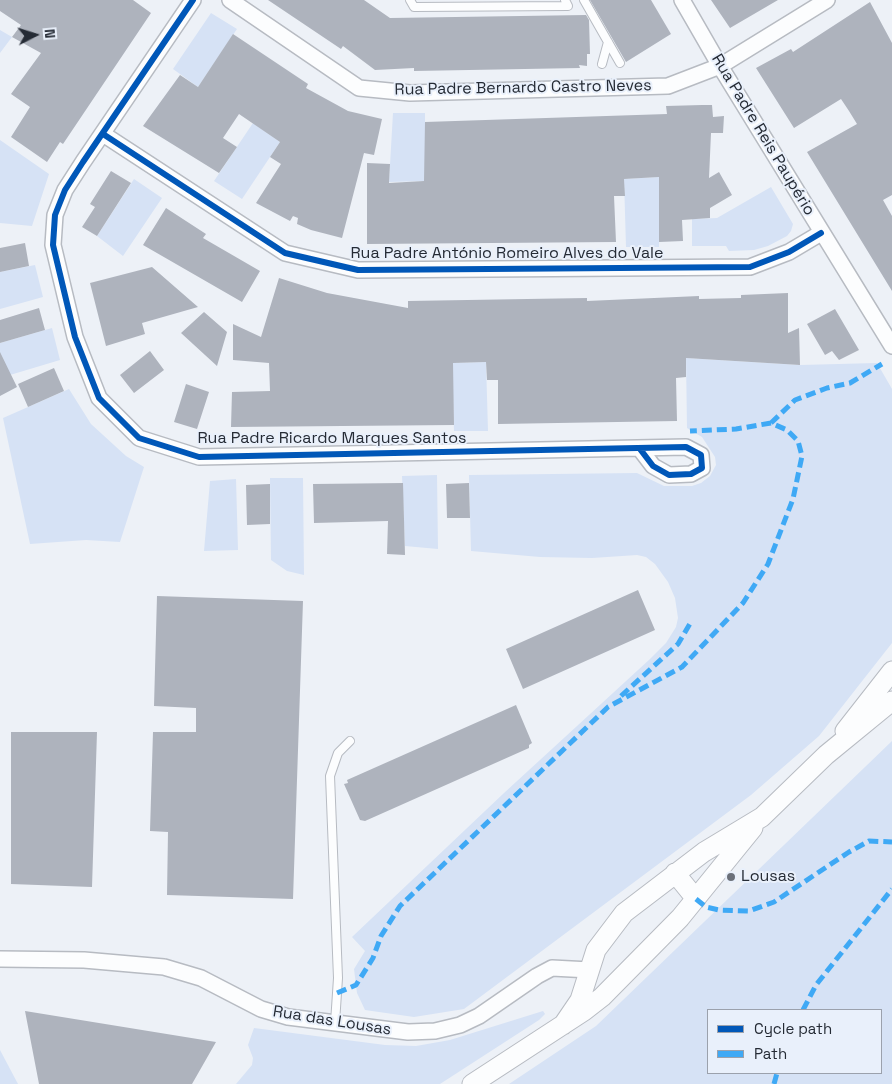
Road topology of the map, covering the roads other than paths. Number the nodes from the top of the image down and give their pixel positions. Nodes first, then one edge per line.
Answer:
1 (193, 0) edge
2 (230, 0) edge
3 (410, 0) edge
4 (565, 0) edge
5 (584, 0) edge
6 (682, 0) edge
7 (827, 0) edge
8 (608, 42) junction
9 (620, 63) dead end
10 (602, 64) dead end
11 (720, 66) junction
12 (103, 134) junction
13 (821, 232) junction
14 (892, 346) edge
15 (640, 449) dead end
16 (892, 671) edge
17 (892, 701) edge
18 (350, 741) dead end
19 (826, 755) junction
20 (762, 817) junction
21 (675, 873) junction
22 (696, 899) junction
23 (0, 959) edge
24 (636, 961) junction
25 (567, 968) junction
26 (590, 970) junction
27 (583, 992) junction
28 (342, 1024) junction
29 (563, 1025) junction
30 (472, 1084) edge

1 - 12 street, Rua Padre Ricardo Marques Santos
2 - 11 street, Rua Padre Bernardo Castro Neves
3 - 4 lane
5 - 8 lane
6 - 11 street, Rua Padre Reis Paupério
7 - 11 street, Rua Padre Bernardo Castro Neves
8 - 9 lane
8 - 10 lane
11 - 13 street, Rua Padre Reis Paupério
12 - 13 street, Rua Padre António Romeiro Alves do Vale
12 - 15 street, Rua Padre Ricardo Marques Santos
13 - 14 street, Rua Padre Reis Paupério
16 - 19 street
17 - 19 street
18 - 28 lane
19 - 20 street
20 - 21 street
20 - 22 street
21 - 22 street
21 - 26 street
22 - 24 street
23 - 28 street, Rua das Lousas
24 - 26 street
24 - 29 street
25 - 26 street, Rua das Lousas
25 - 27 street
25 - 28 street, Rua das Lousas
26 - 27 street
27 - 29 street
29 - 30 street

